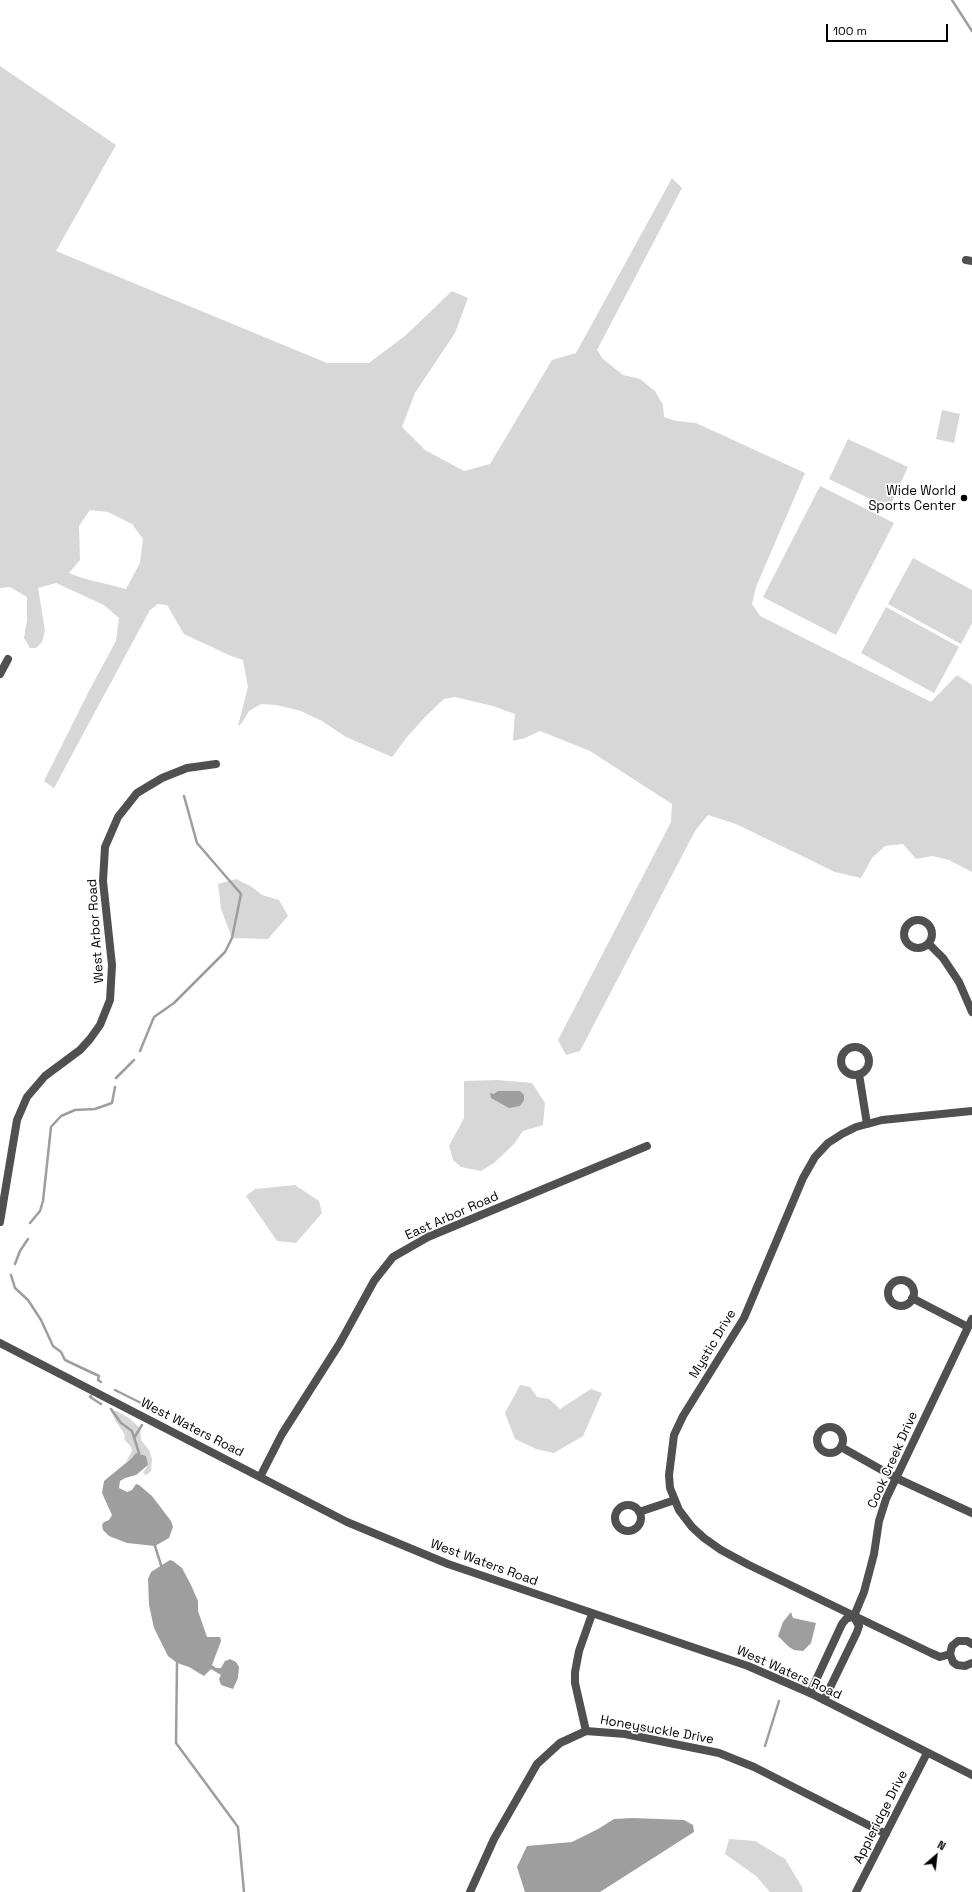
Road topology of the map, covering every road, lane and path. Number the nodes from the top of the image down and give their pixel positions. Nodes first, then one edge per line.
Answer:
1 (8, 659) dead end
2 (0, 674) edge
3 (216, 764) dead end
4 (928, 944) dead end
5 (972, 1012) edge
6 (859, 1074) dead end
7 (972, 1111) edge
8 (867, 1124) junction
9 (647, 1146) dead end
10 (0, 1222) edge
11 (912, 1298) dead end
12 (970, 1323) edge
13 (0, 1343) edge
14 (841, 1447) dead end
15 (260, 1477) junction
16 (896, 1478) junction
17 (675, 1500) junction
18 (639, 1512) dead end
19 (972, 1513) edge
20 (592, 1614) junction
21 (854, 1616) junction
22 (972, 1644) edge
23 (950, 1654) junction
24 (972, 1663) edge
25 (810, 1693) junction
26 (824, 1700) junction
27 (586, 1731) junction
28 (927, 1753) junction
29 (972, 1775) edge
30 (886, 1834) junction
31 (470, 1892) edge
32 (856, 1892) edge

1 - 2 street
3 - 10 street, West Arbor Road
4 - 5 street
6 - 8 street
7 - 8 street, Mystic Drive
8 - 17 street, Mystic Drive
9 - 15 street, East Arbor Road
11 - 12 street
12 - 16 street, Cook Creek Drive
13 - 15 street, West Waters Road
14 - 16 street
15 - 20 street, West Waters Road
16 - 19 street
16 - 21 street, Cook Creek Drive
17 - 18 street
17 - 21 street, Mystic Drive
20 - 25 street, West Waters Road
20 - 27 street
21 - 23 street, Mystic Drive
21 - 25 street, Cook Creek Drive
21 - 26 street
22 - 23 street
23 - 24 street
25 - 26 street, West Waters Road
26 - 28 street, West Waters Road
27 - 30 street, Honeysuckle Drive
27 - 31 street, Honeysuckle Drive
28 - 29 street, West Waters Road
28 - 30 street, Appleridge Drive
30 - 32 street, Appleridge Drive

